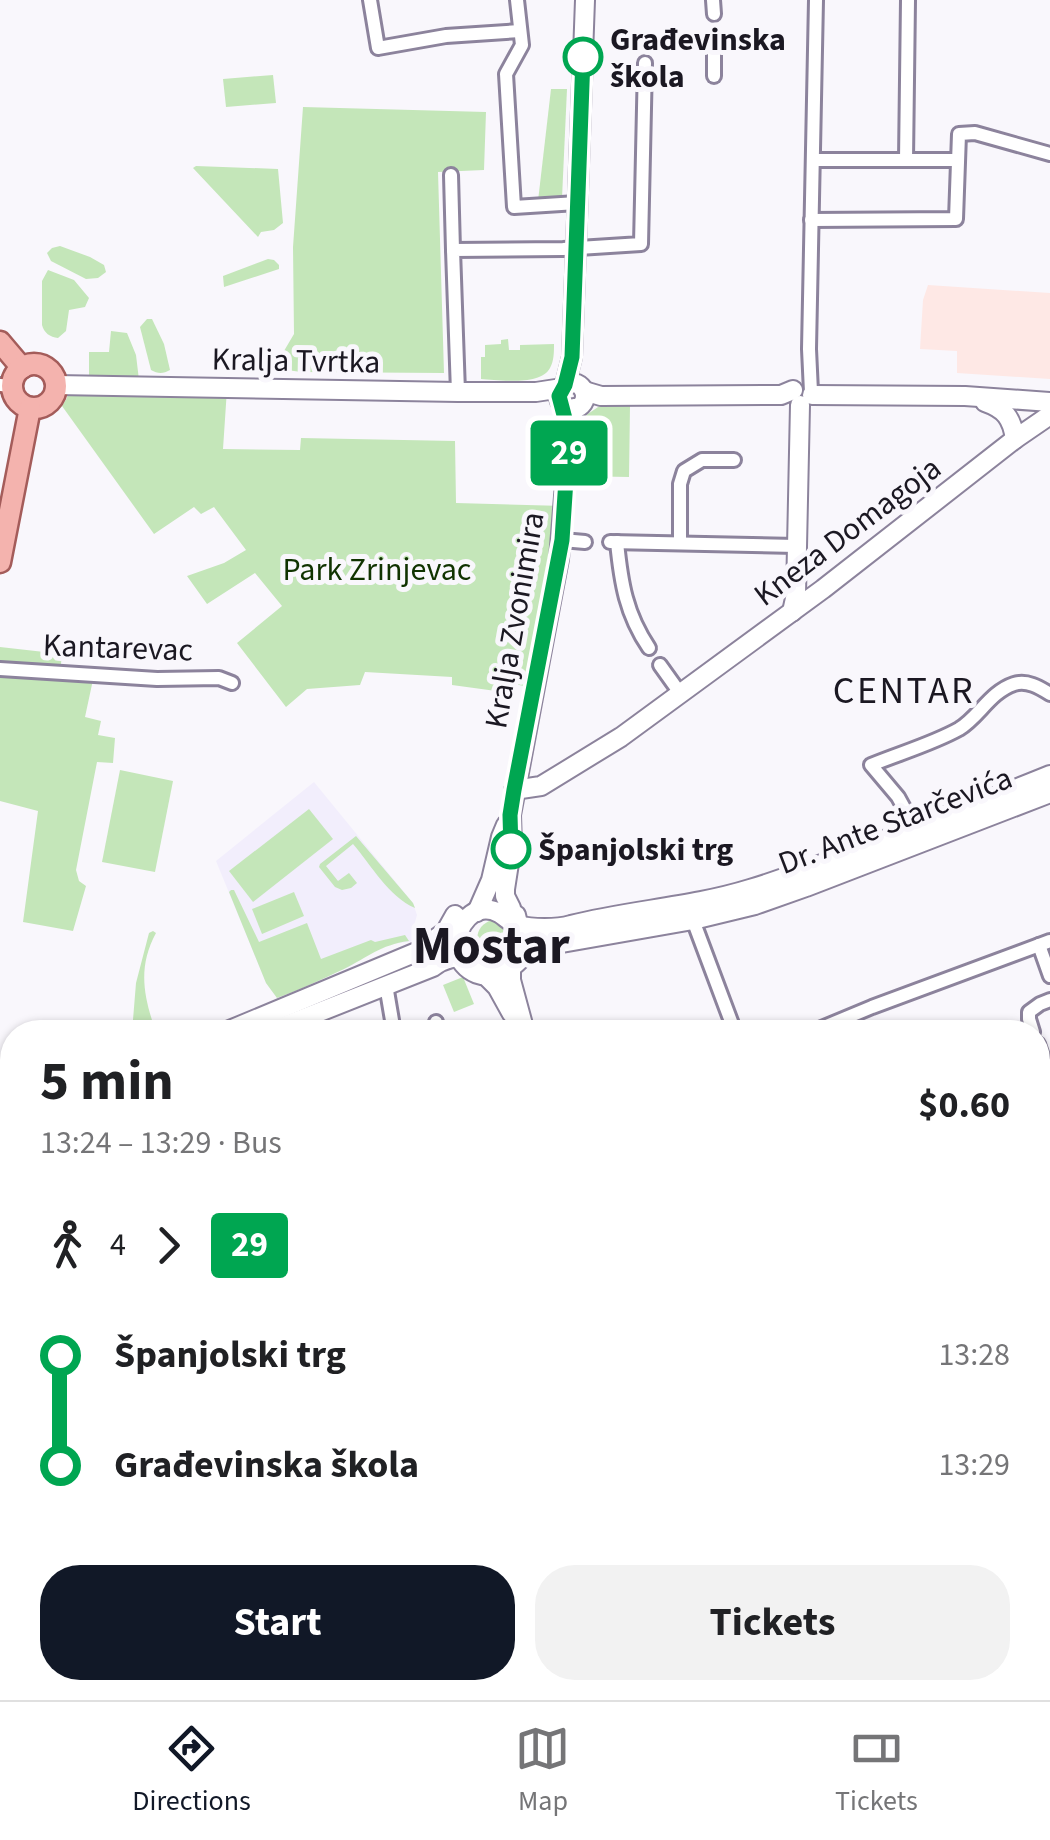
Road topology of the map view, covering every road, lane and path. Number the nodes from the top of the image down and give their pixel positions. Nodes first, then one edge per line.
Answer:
1 (370, 0) edge
2 (517, 0) edge
3 (585, 0) edge
4 (816, 0) edge
5 (908, 0) edge
6 (520, 31) junction
7 (714, 37) dead end
8 (645, 63) dead end
9 (714, 76) dead end
10 (1050, 154) edge
11 (813, 160) junction
12 (906, 160) junction
13 (958, 160) junction
14 (451, 175) dead end
15 (577, 203) junction
16 (812, 220) junction
17 (575, 249) junction
18 (454, 250) junction
19 (0, 342) edge
20 (11, 380) edge
21 (56, 385) junction
22 (458, 392) junction
23 (803, 393) junction
24 (574, 396) junction
25 (965, 396) junction
26 (1050, 402) edge
27 (30, 408) junction
28 (1050, 415) edge
29 (1015, 439) junction
30 (734, 460) dead end
31 (562, 540) junction
32 (585, 542) dead end
33 (680, 543) junction
34 (796, 546) junction
35 (0, 562) edge
36 (796, 566) junction
37 (830, 583) junction
38 (792, 612) junction
39 (650, 648) dead end
40 (660, 665) dead end
41 (0, 669) edge
42 (232, 683) dead end
43 (680, 694) junction
44 (1050, 694) edge
45 (1050, 775) edge
46 (514, 790) junction
47 (1050, 793) edge
48 (510, 815) junction
49 (915, 828) junction
50 (480, 906) junction
51 (515, 916) junction
52 (694, 920) junction
53 (583, 930) junction
54 (458, 932) junction
55 (1044, 943) edge
56 (419, 951) junction
57 (512, 957) junction
58 (461, 962) junction
59 (484, 974) junction
60 (1050, 976) edge
61 (386, 985) junction
62 (1050, 1000) edge
63 (254, 1020) edge
64 (299, 1020) edge
65 (392, 1020) edge
66 (516, 1020) edge
67 (520, 1020) edge
68 (731, 1020) edge
69 (841, 1020) edge
70 (1029, 1020) edge

1 - 6 street
2 - 6 street
3 - 15 main road, Kralja Zvonimira
4 - 11 street
5 - 12 street
6 - 15 street
7 - 9 street
8 - 17 street
10 - 13 street
11 - 12 street
11 - 16 street
12 - 13 street
13 - 16 street
14 - 18 street
15 - 17 main road, Kralja Zvonimira
16 - 23 street
17 - 18 street
17 - 24 main road, Kralja Zvonimira
18 - 22 street
19 - 20 main road
20 - 21 main road
20 - 27 main road
21 - 22 main road, Kralja Tvrtka
21 - 27 main road
22 - 24 main road, Kralja Tvrtka
23 - 24 main road, Kralja Tvrtka
23 - 25 main road, Kralja Tvrtka
23 - 34 main road
24 - 31 main road, Kralja Zvonimira
25 - 26 main road, Kralja Tvrtka
25 - 29 main road
27 - 35 main road
28 - 29 main road, Kneza Domagoja
29 - 37 main road, Kneza Domagoja
30 - 33 street
31 - 32 street
31 - 46 main road, Kralja Zvonimira
33 - 34 street
33 - 39 street
34 - 36 main road
36 - 37 main road
36 - 38 main road
37 - 38 main road, Kneza Domagoja
38 - 43 main road, Kneza Domagoja
40 - 43 street
41 - 42 street, Kantarevac
43 - 46 main road, Kneza Domagoja
44 - 49 street, Dr. Ante Starčevića
45 - 49 main road
46 - 48 main road, Kralja Zvonimira
47 - 52 main road, Dr. Ante Starčevića
48 - 50 main road, Kralja Zvonimira
48 - 51 main road, Kralja Zvonimira
49 - 53 main road
50 - 51 main road
50 - 54 main road
50 - 56 main road
51 - 53 main road, Dr. Ante Starčevića
51 - 57 main road, Kralja Zvonimira
52 - 53 main road, Dr. Ante Starčevića
52 - 68 street
53 - 57 main road, Dr. Ante Starčevića
54 - 56 main road
54 - 58 main road
55 - 60 street
55 - 69 street
56 - 63 main road
57 - 58 main road
57 - 59 main road, Dr. Ante Starčevića
57 - 67 main road
58 - 59 main road
58 - 61 main road
59 - 66 main road
61 - 64 main road
61 - 65 street
62 - 70 street

